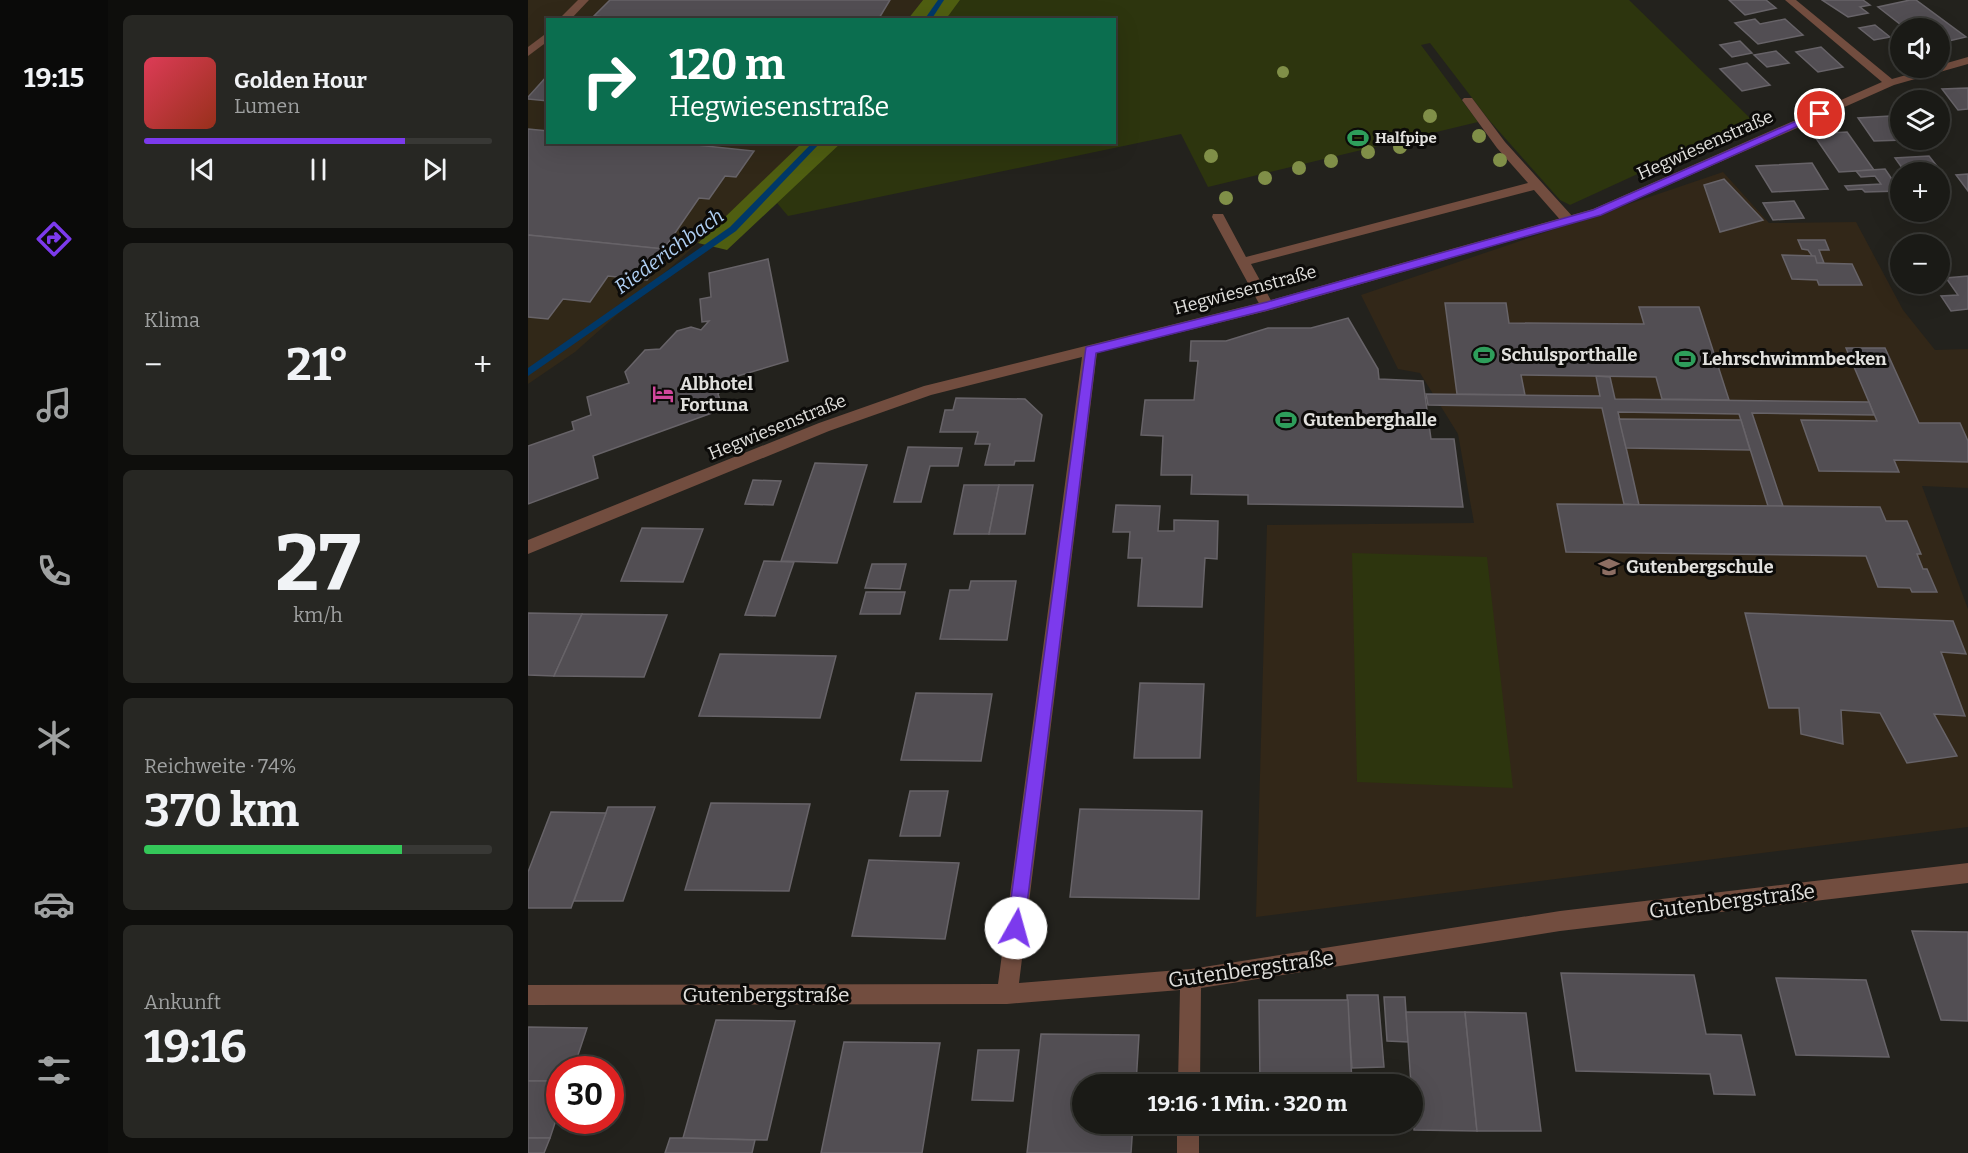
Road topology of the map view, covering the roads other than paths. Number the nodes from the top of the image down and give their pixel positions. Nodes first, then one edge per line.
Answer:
1 (584, 0) edge
2 (1790, 0) edge
3 (565, 18) edge
4 (546, 36) edge
5 (528, 53) edge
6 (1968, 60) edge
7 (1890, 83) junction
8 (1468, 100) dead end
9 (1536, 185) junction
10 (1218, 217) dead end
11 (1568, 220) junction
12 (1243, 262) junction
13 (1267, 306) junction
14 (1090, 350) junction
15 (528, 547) edge
16 (1968, 873) edge
17 (1191, 980) junction
18 (1007, 994) junction
19 (528, 995) edge
20 (1189, 1074) edge
21 (1188, 1134) edge
22 (1188, 1153) edge

1 - 3 street
2 - 7 street
4 - 5 street
6 - 7 street, Hegwiesenstraße
7 - 11 street, Hegwiesenstraße
8 - 9 street
9 - 11 street
9 - 12 street
10 - 12 street
11 - 13 street, Hegwiesenstraße
12 - 13 street
13 - 14 street, Hegwiesenstraße
14 - 15 street, Hegwiesenstraße
14 - 18 street
16 - 17 street, Gutenbergstraße
17 - 18 street, Gutenbergstraße
17 - 20 street
18 - 19 street, Gutenbergstraße
21 - 22 street

